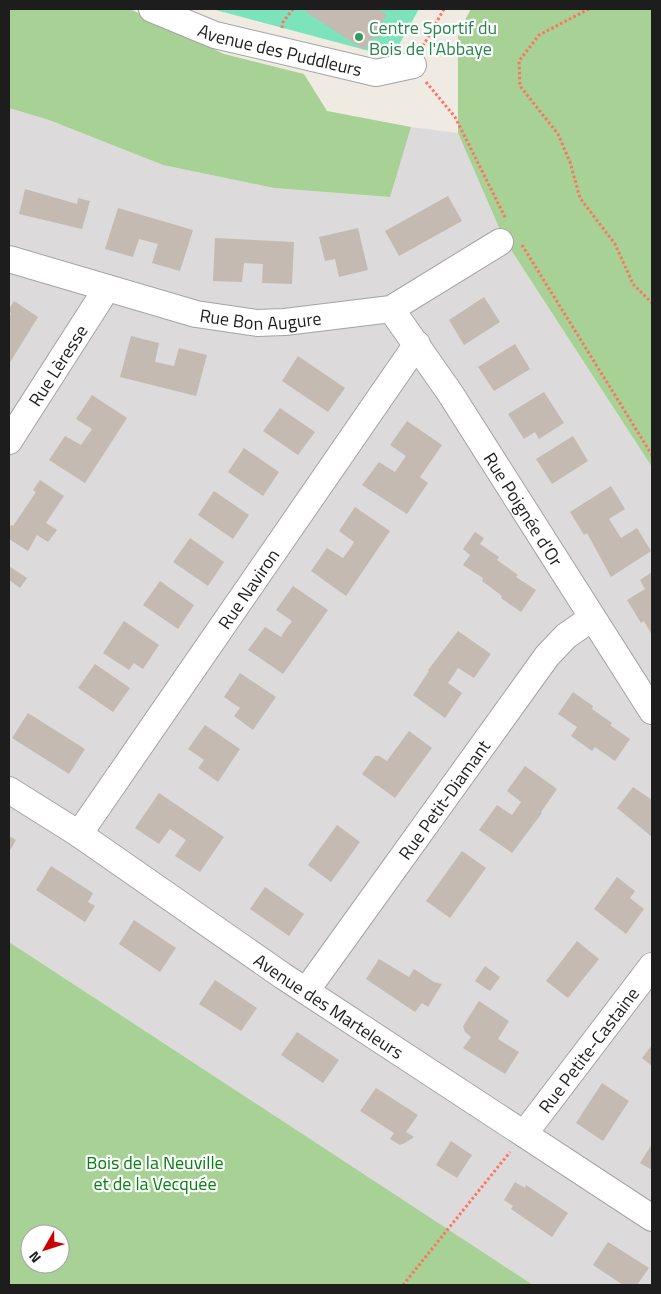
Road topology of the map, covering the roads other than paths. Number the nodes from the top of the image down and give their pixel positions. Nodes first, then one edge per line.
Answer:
1 (152, 9) edge
2 (412, 65) road end
3 (510, 236) road end
4 (9, 259) edge
5 (107, 288) junction
6 (391, 309) junction
7 (417, 344) junction
8 (9, 441) edge
9 (592, 618) junction
10 (652, 711) edge
11 (9, 790) edge
12 (79, 834) junction
13 (652, 966) edge
14 (306, 991) junction
15 (524, 1134) junction
16 (652, 1218) edge

1 - 2 street, Avenue des Puddleurs
3 - 6 street, Rue Bon Augure
4 - 5 street, Rue Bon Augure
5 - 6 street, Rue Bon Augure
5 - 8 street, Rue Lèresse
6 - 7 street, Rue Poignée d'Or
7 - 9 street, Rue Poignée d'Or
7 - 12 street, Rue Naviron
9 - 10 street, Rue Poignée d'Or
9 - 14 street, Rue Petit-Diamant
11 - 12 street, Avenue des Marteleurs
12 - 14 street, Avenue des Marteleurs
13 - 15 street, Rue Petite-Castaine
14 - 15 street, Avenue des Marteleurs
15 - 16 street, Avenue des Marteleurs

